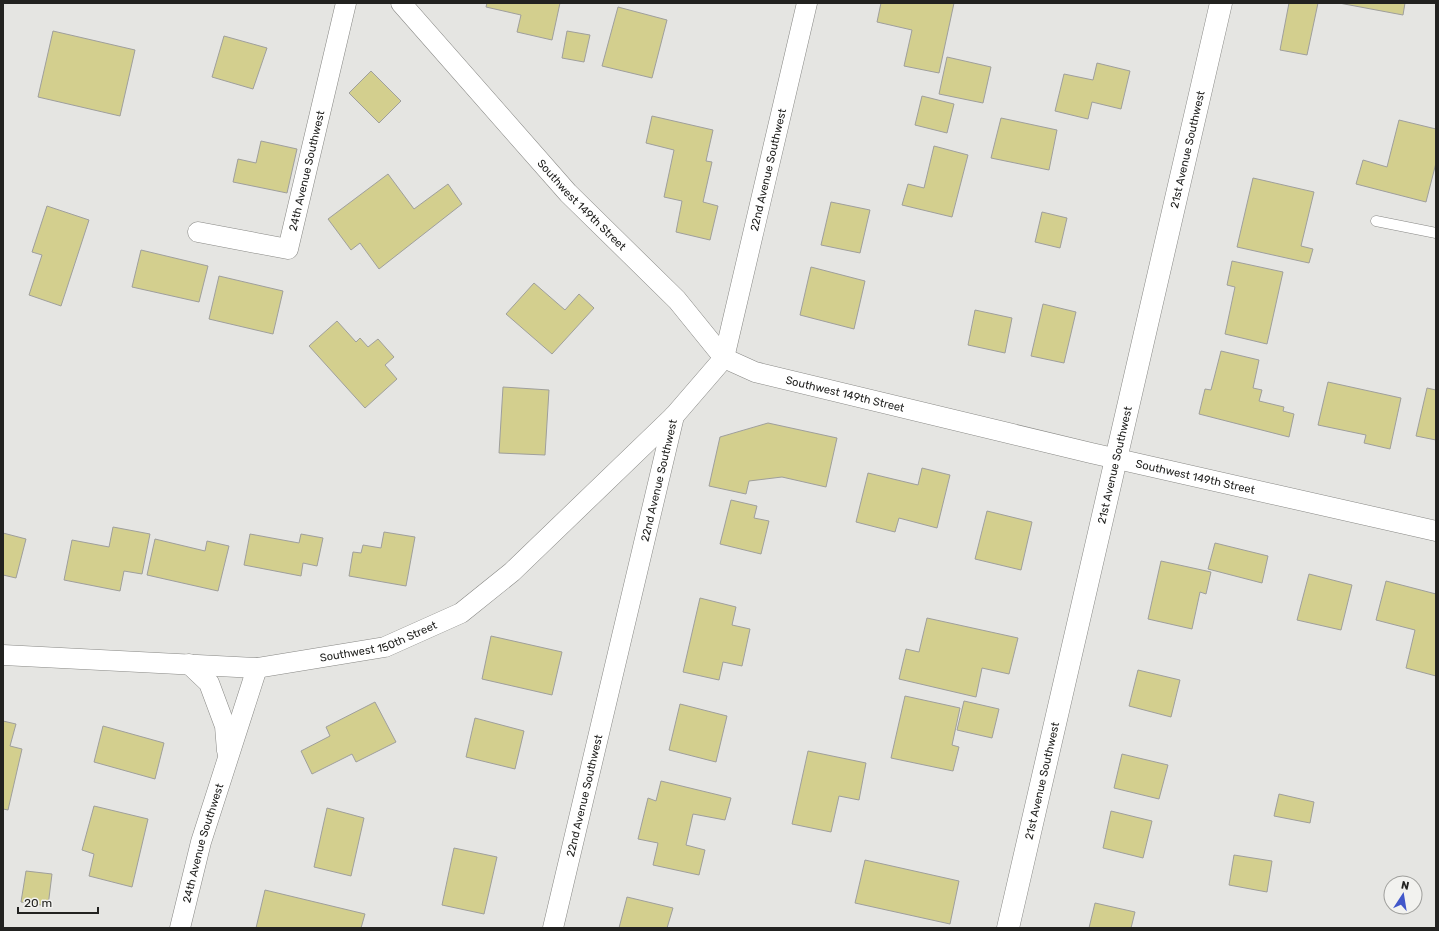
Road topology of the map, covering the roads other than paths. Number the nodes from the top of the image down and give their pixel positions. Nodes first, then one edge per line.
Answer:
1 (346, 3) edge
2 (401, 3) edge
3 (806, 3) edge
4 (1221, 3) edge
5 (1376, 221) dead end
6 (198, 232) dead end
7 (1436, 233) edge
8 (724, 358) junction
9 (674, 416) junction
10 (1116, 459) junction
11 (1436, 530) edge
12 (3, 655) edge
13 (189, 664) junction
14 (256, 668) junction
15 (227, 758) junction
16 (180, 928) edge
17 (553, 928) edge
18 (1008, 928) edge

1 - 6 street, 24th Avenue Southwest
2 - 8 street, Southwest 149th Street
3 - 8 street, 22nd Avenue Southwest
4 - 10 street, 21st Avenue Southwest
5 - 7 lane
8 - 9 street, 22nd Avenue Southwest
8 - 10 street, Southwest 149th Street
9 - 14 street, Southwest 150th Street
9 - 17 street, 22nd Avenue Southwest
10 - 11 street, Southwest 149th Street
10 - 18 street, 21st Avenue Southwest
12 - 13 street, Southwest 150th Street
13 - 14 street, Southwest 150th Street
13 - 15 street, 24th Avenue Southwest
14 - 15 street, 24th Avenue Southwest
15 - 16 street, 24th Avenue Southwest

